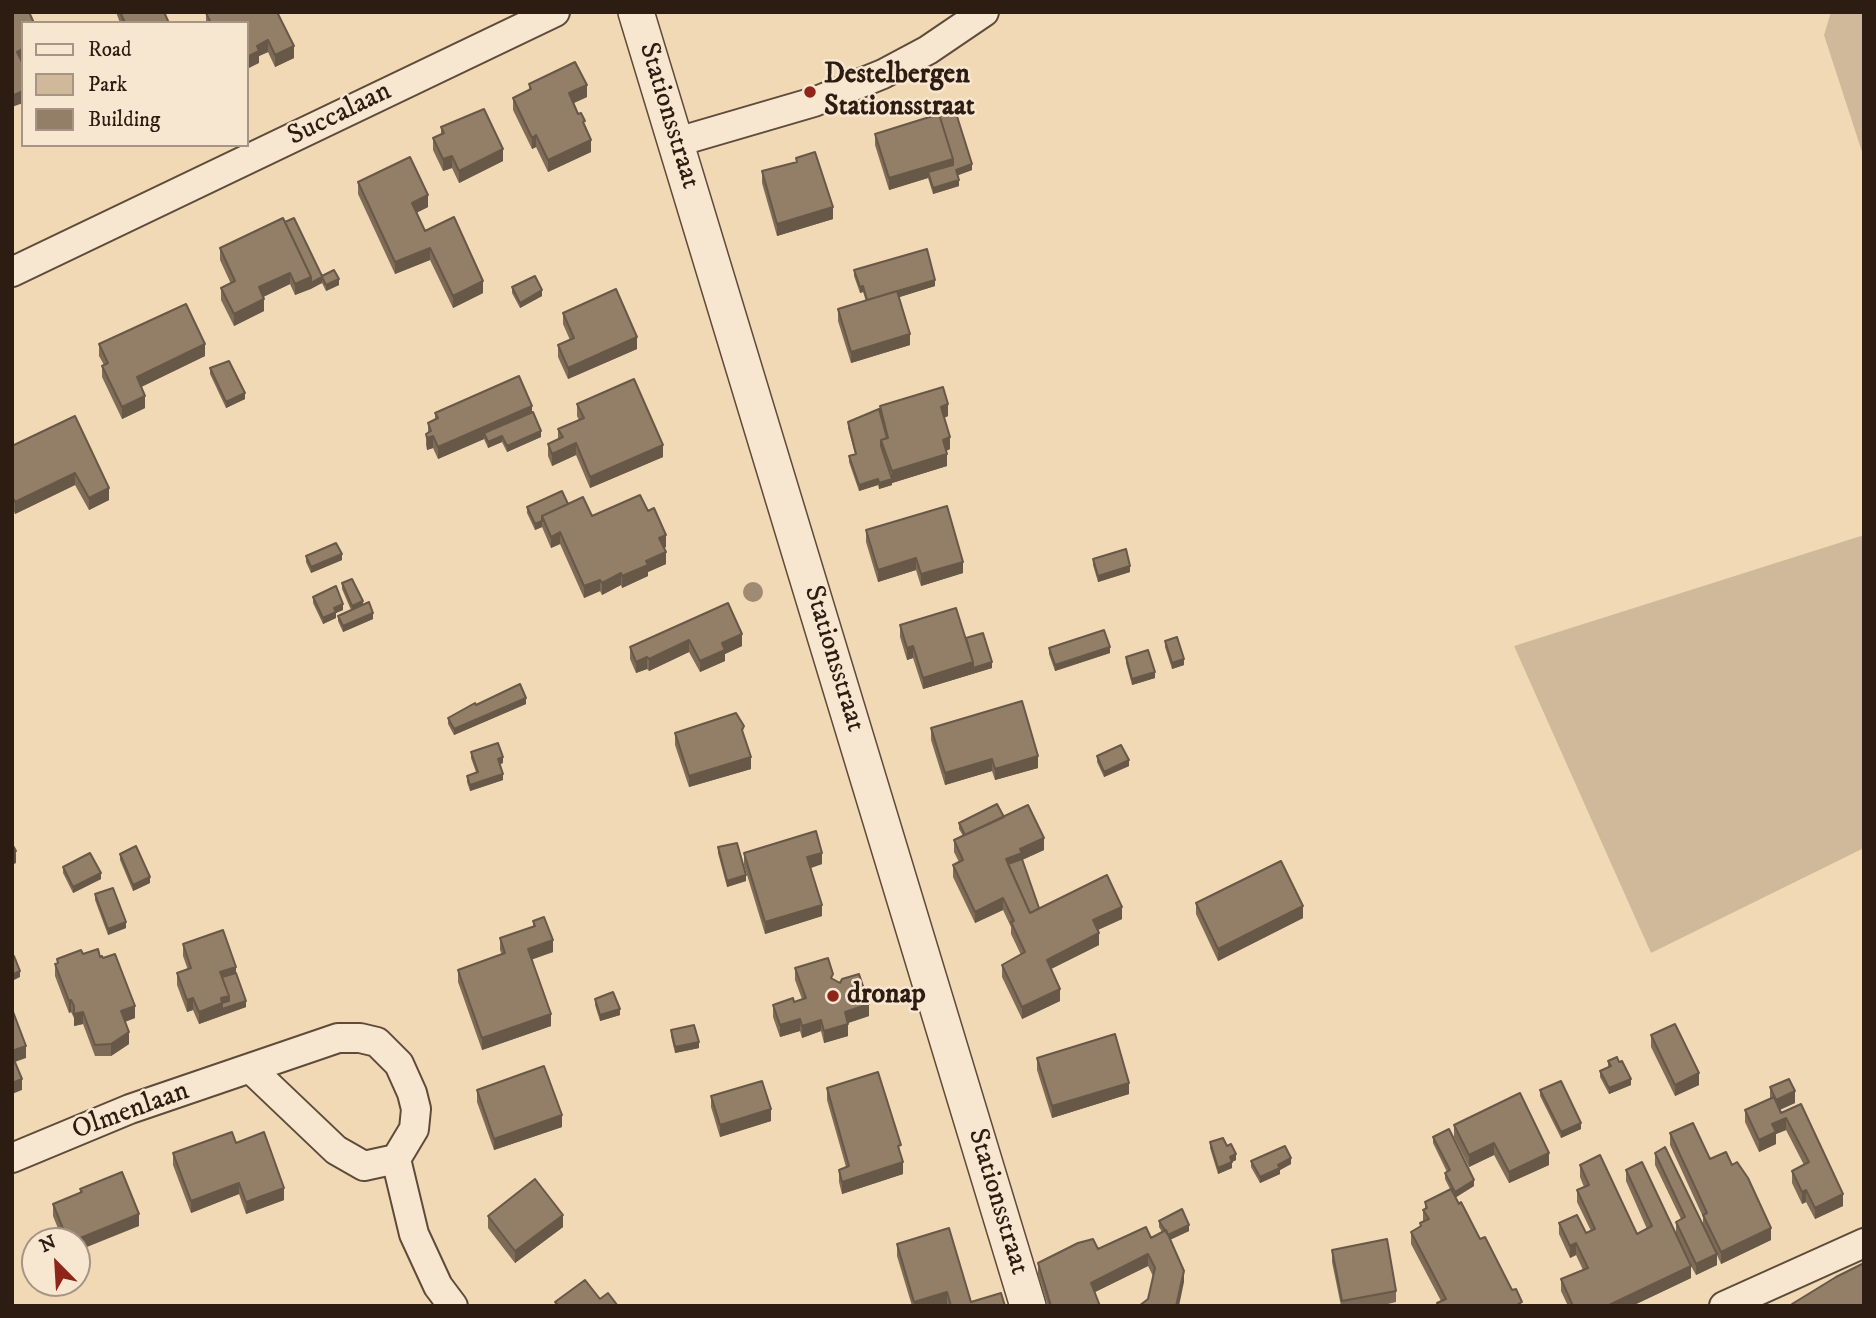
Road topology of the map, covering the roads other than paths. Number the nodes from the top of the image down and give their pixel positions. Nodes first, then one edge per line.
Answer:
1 (555, 12) edge
2 (636, 12) edge
3 (984, 12) edge
4 (677, 142) junction
5 (12, 272) edge
6 (251, 1069) junction
7 (12, 1158) edge
8 (396, 1159) junction
9 (1864, 1243) edge
10 (453, 1306) edge
11 (1028, 1306) edge
12 (1724, 1306) edge

1 - 5 street, Succalaan
2 - 4 street, Stationsstraat
3 - 4 street
4 - 11 street, Stationsstraat
6 - 7 street, Olmenlaan
6 - 8 street
6 - 8 street, Olmenlaan
8 - 10 street
9 - 12 street

